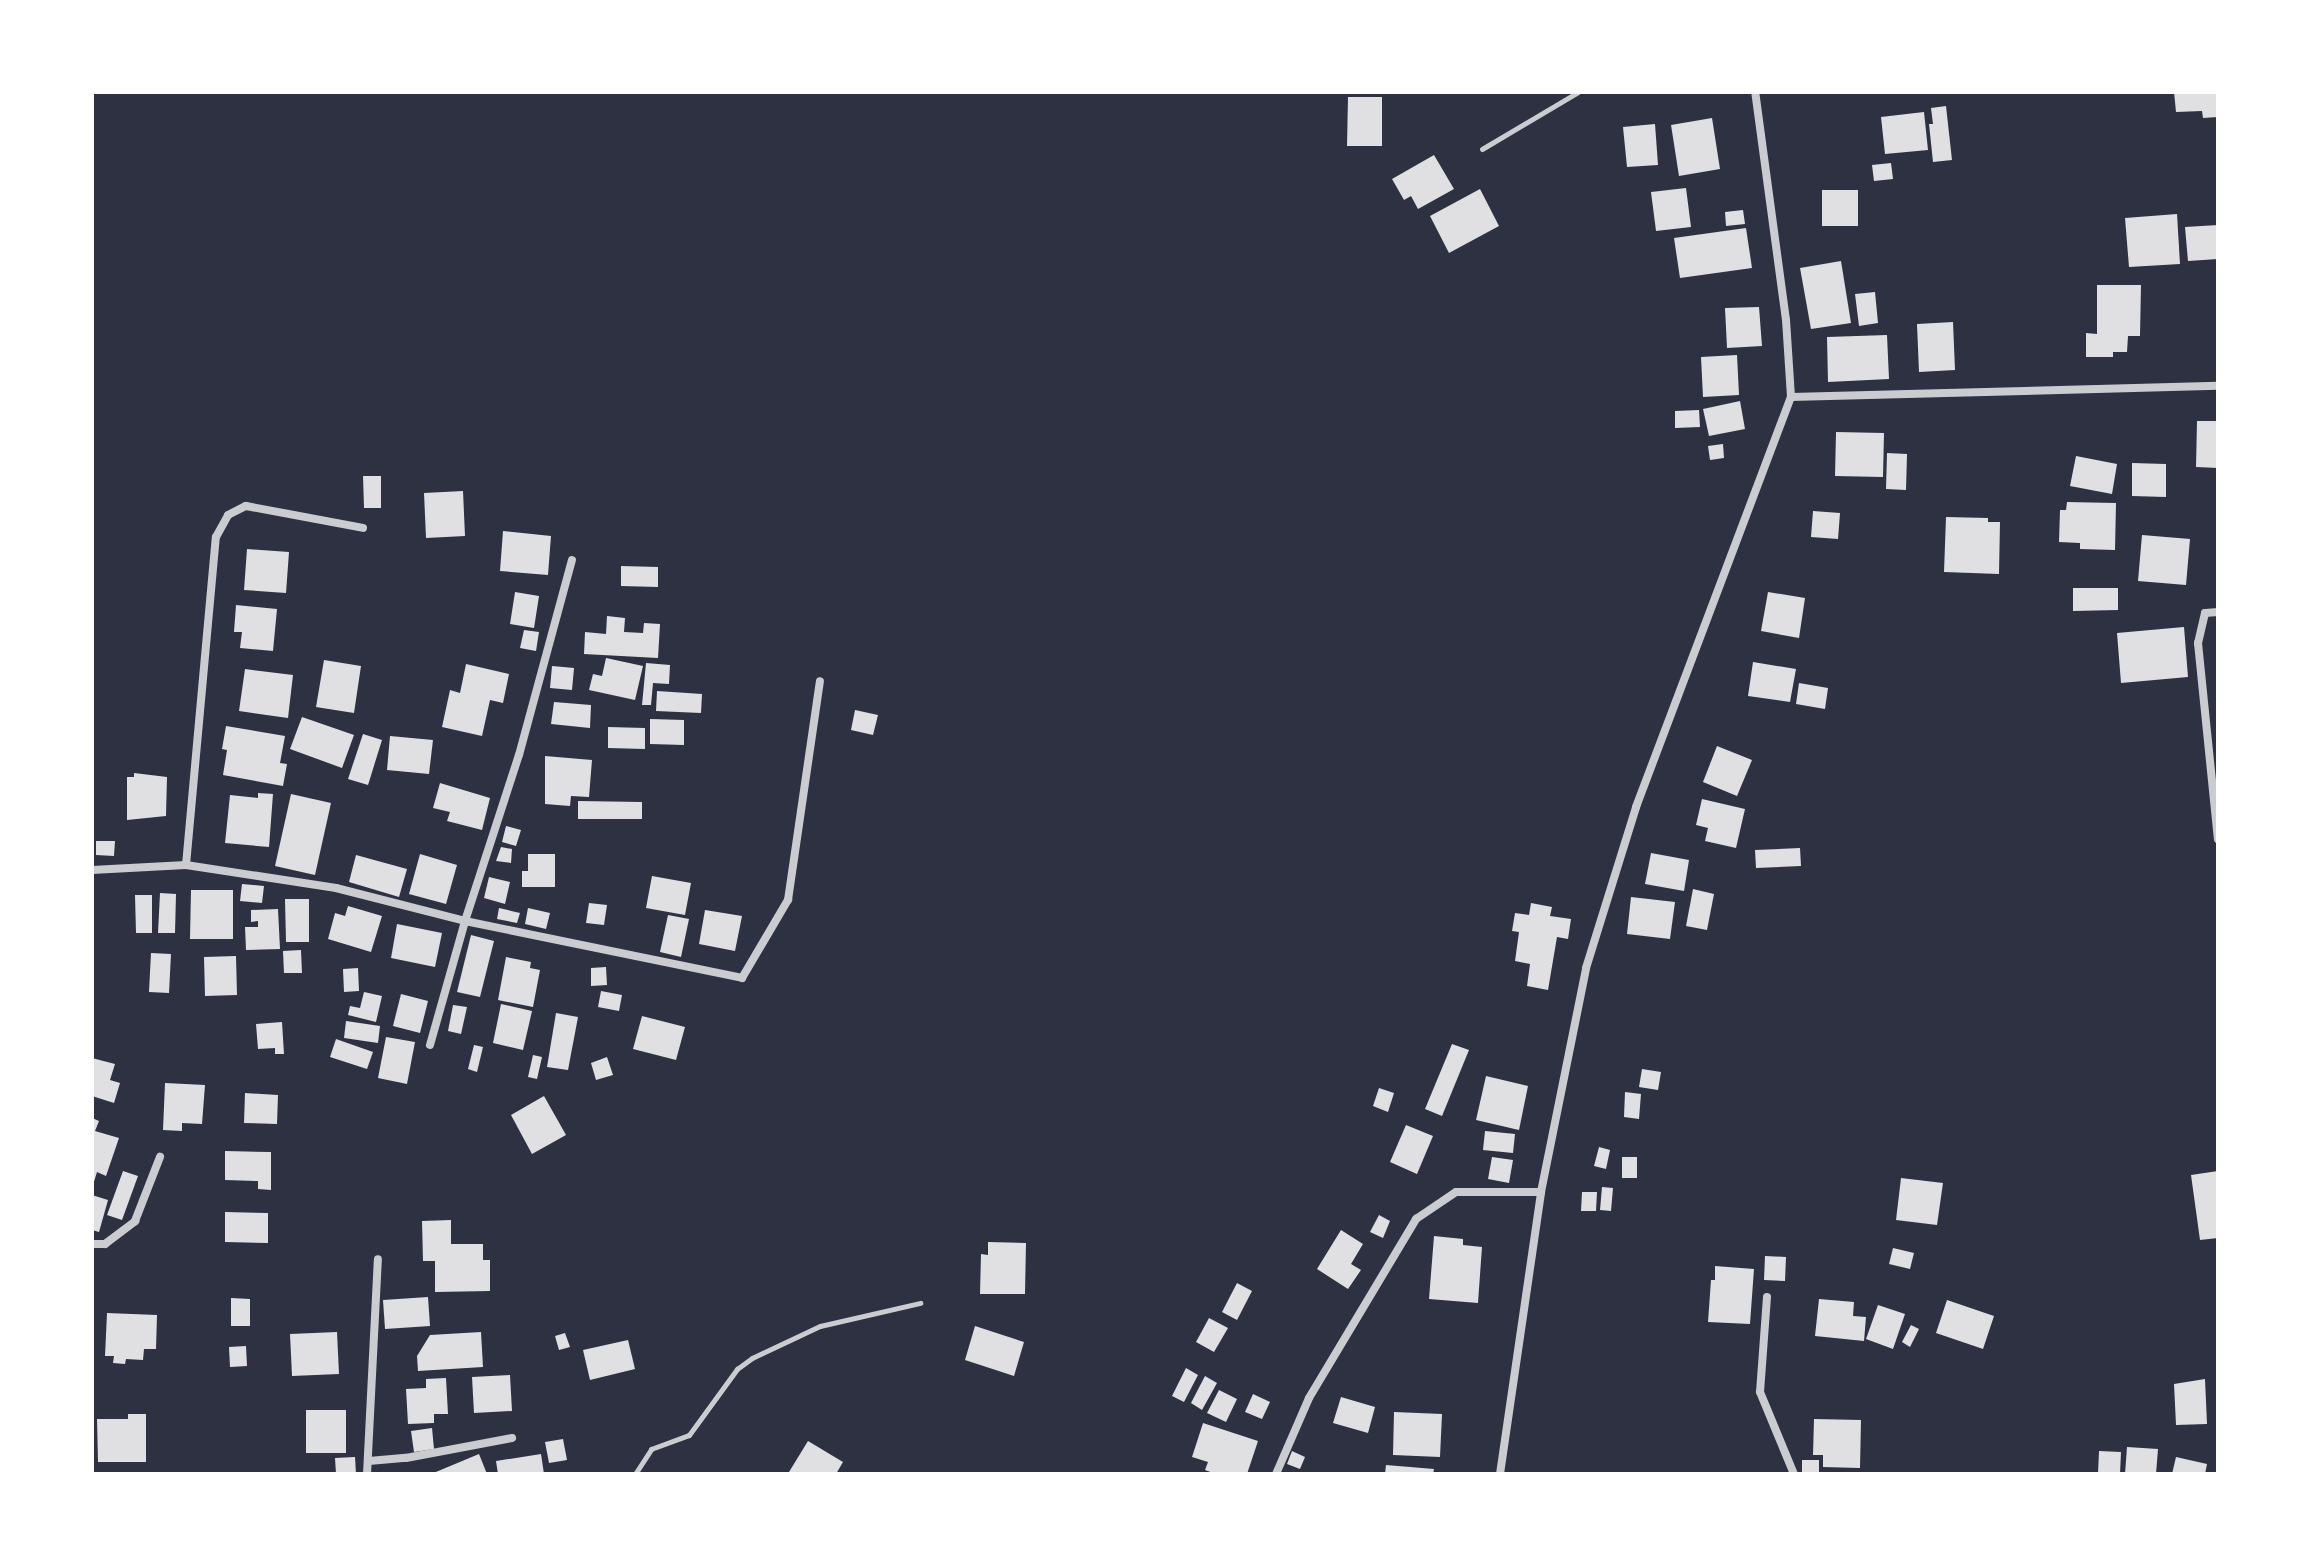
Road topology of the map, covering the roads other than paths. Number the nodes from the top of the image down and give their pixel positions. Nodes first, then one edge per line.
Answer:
1 (1578, 92) edge
2 (1755, 92) edge
3 (1482, 149) dead end
4 (2218, 386) edge
5 (1791, 397) junction
6 (363, 528) dead end
7 (572, 560) dead end
8 (2218, 612) edge
9 (820, 681) dead end
10 (2218, 839) edge
11 (186, 865) junction
12 (92, 870) edge
13 (465, 921) junction
14 (430, 1045) dead end
15 (160, 1157) dead end
16 (1541, 1192) junction
17 (92, 1244) edge
18 (378, 1259) dead end
19 (1767, 1297) dead end
20 (920, 1303) dead end
21 (512, 1438) dead end
22 (369, 1461) junction
23 (367, 1474) edge
24 (635, 1474) edge
25 (1276, 1474) edge
26 (1500, 1474) edge
27 (1794, 1474) edge

1 - 3 lane
2 - 5 street
4 - 5 street
5 - 16 street
6 - 11 street
7 - 13 street
8 - 10 street
9 - 13 street
11 - 12 street
11 - 13 street
13 - 14 street
15 - 17 street
16 - 25 street
16 - 26 street
18 - 22 street
19 - 27 street
20 - 24 lane
21 - 22 street
22 - 23 street

